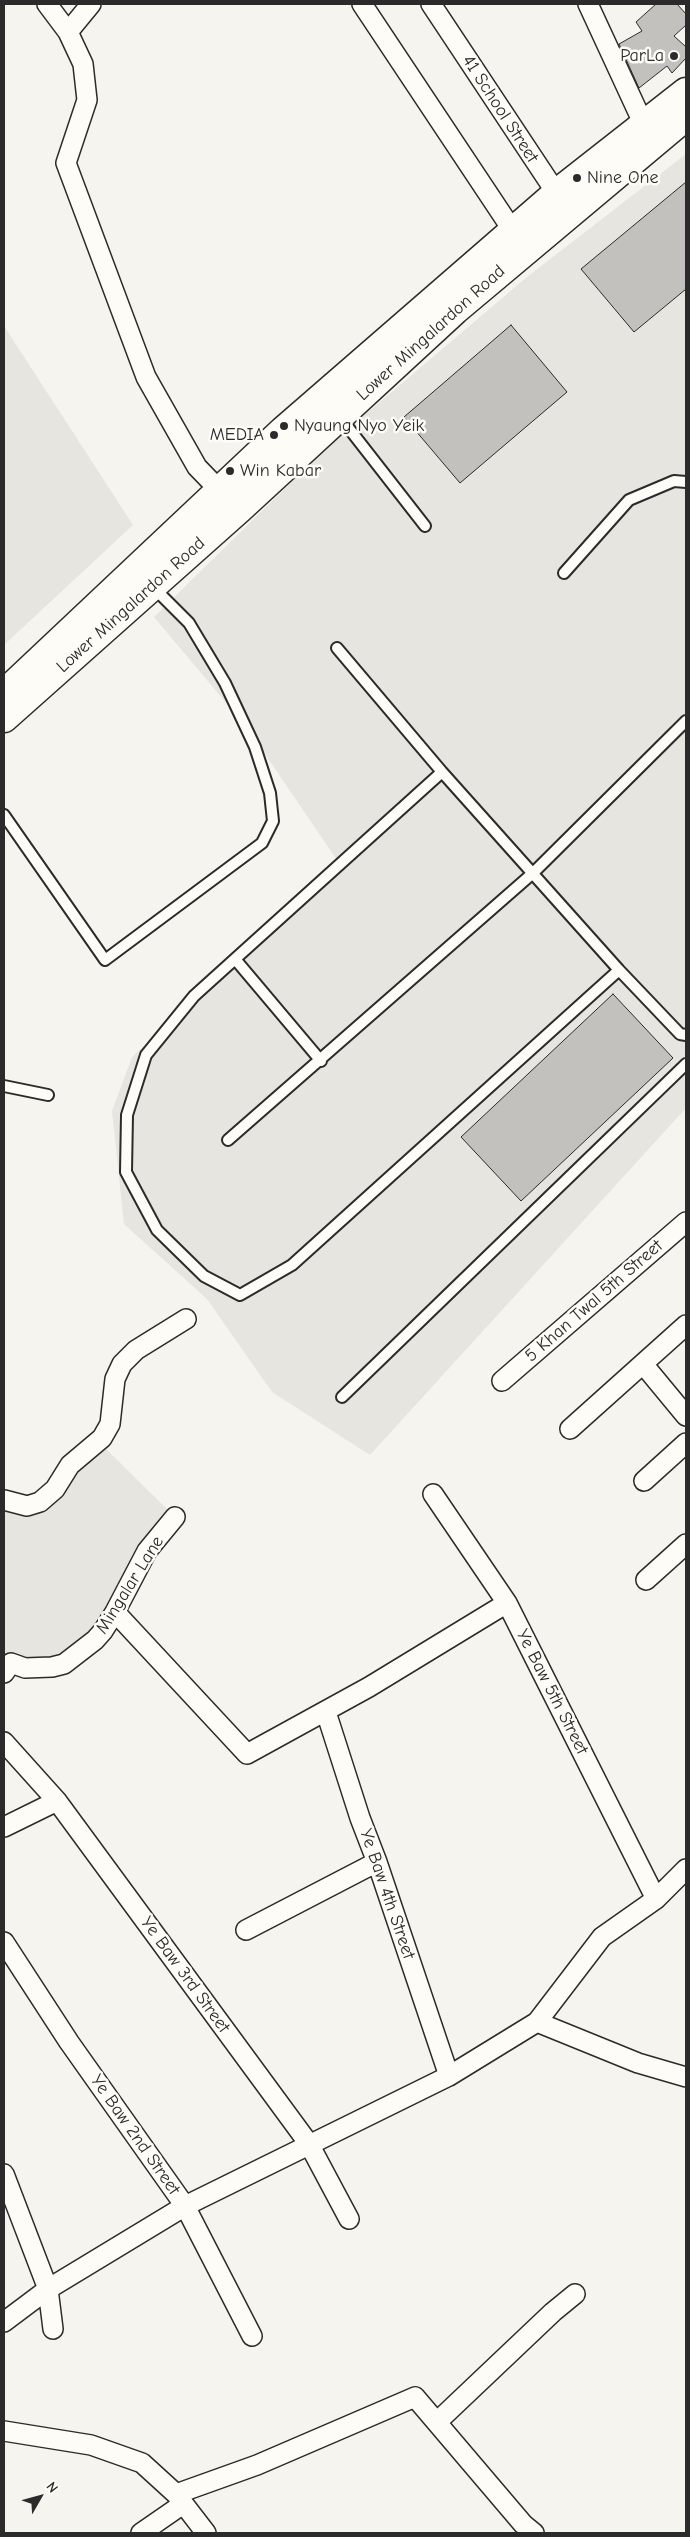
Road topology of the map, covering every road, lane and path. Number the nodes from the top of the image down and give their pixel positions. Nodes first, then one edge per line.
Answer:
1 (48, 4) edge
2 (91, 4) edge
3 (362, 4) edge
4 (432, 4) edge
5 (588, 4) edge
6 (68, 32) junction
7 (686, 92) edge
8 (686, 116) edge
9 (651, 132) junction
10 (563, 204) junction
11 (519, 240) junction
12 (331, 406) junction
13 (686, 482) edge
14 (219, 490) junction
15 (239, 509) junction
16 (425, 526) dead end
17 (564, 573) dead end
18 (145, 577) junction
19 (337, 648) dead end
20 (4, 694) edge
21 (4, 718) edge
22 (686, 721) edge
23 (442, 772) junction
24 (4, 815) edge
25 (533, 872) junction
26 (235, 959) junction
27 (619, 970) junction
28 (686, 1035) edge
29 (320, 1061) junction
30 (686, 1064) edge
31 (4, 1086) edge
32 (48, 1095) dead end
33 (228, 1140) dead end
34 (686, 1222) edge
35 (186, 1319) dead end
36 (686, 1325) edge
37 (643, 1364) junction
38 (502, 1381) dead end
39 (342, 1397) dead end
40 (686, 1416) edge
41 (570, 1429) dead end
42 (686, 1443) edge
43 (644, 1481) dead end
44 (433, 1494) dead end
45 (4, 1500) edge
46 (175, 1517) dead end
47 (686, 1544) edge
48 (646, 1580) dead end
49 (507, 1604) junction
50 (115, 1612) junction
51 (4, 1673) edge
52 (326, 1712) junction
53 (4, 1742) edge
54 (57, 1801) junction
55 (4, 1827) edge
56 (377, 1862) junction
57 (686, 1869) edge
58 (656, 1899) junction
59 (246, 1930) dead end
60 (4, 1942) edge
61 (537, 2022) junction
62 (449, 2076) junction
63 (686, 2077) edge
64 (309, 2144) junction
65 (4, 2174) edge
66 (185, 2206) junction
67 (349, 2219) dead end
68 (48, 2289) junction
69 (575, 2294) dead end
70 (4, 2322) edge
71 (53, 2329) dead end
72 (252, 2336) dead end
73 (437, 2422) junction
74 (4, 2431) edge
75 (179, 2499) junction
76 (141, 2533) edge
77 (206, 2533) edge
78 (534, 2533) edge

1 - 6 street
2 - 6 street
3 - 11 street
4 - 10 street, 41 School Street
5 - 9 street
6 - 14 street
7 - 9 main road, Lower Mingalardon Road
8 - 9 main road, Lower Mingalardon Road
9 - 10 main road, Lower Mingalardon Road
10 - 11 main road, Lower Mingalardon Road
11 - 12 main road, Lower Mingalardon Road
12 - 14 main road, Lower Mingalardon Road
12 - 15 main road, Lower Mingalardon Road
12 - 16 lane
13 - 17 lane
14 - 15 street
14 - 18 main road, Lower Mingalardon Road
15 - 18 main road, Lower Mingalardon Road
18 - 20 main road, Lower Mingalardon Road
18 - 21 main road, Lower Mingalardon Road
18 - 24 lane
19 - 23 lane
22 - 25 lane
23 - 25 lane
23 - 26 lane
25 - 27 lane
25 - 29 lane
26 - 27 lane
26 - 29 lane
27 - 28 lane
29 - 33 lane
30 - 39 lane
31 - 32 lane
34 - 38 street, 5 Khan Twal 5th Street
35 - 45 street
36 - 37 street
37 - 40 street
37 - 41 street
42 - 43 street
44 - 49 street, Ye Baw 5th Street
46 - 50 street, Mingalar Lane
47 - 48 street
49 - 52 street
49 - 58 street, Ye Baw 5th Street
50 - 51 street, Mingalar Lane
50 - 52 street
52 - 56 street, Ye Baw 4th Street
53 - 54 street, Ye Baw 3rd Street
54 - 55 street
54 - 64 street, Ye Baw 3rd Street
56 - 59 street
56 - 62 street, Ye Baw 4th Street
57 - 58 street
58 - 61 street
60 - 66 street, Ye Baw 2nd Street
61 - 62 street
61 - 63 street
62 - 64 street
64 - 66 street
64 - 67 street, Ye Baw 3rd Street
65 - 68 street
66 - 68 street
66 - 72 street, Ye Baw 2nd Street
68 - 70 street
68 - 71 street
69 - 73 street
73 - 75 street
73 - 78 street
74 - 75 street
75 - 76 street
75 - 77 street

